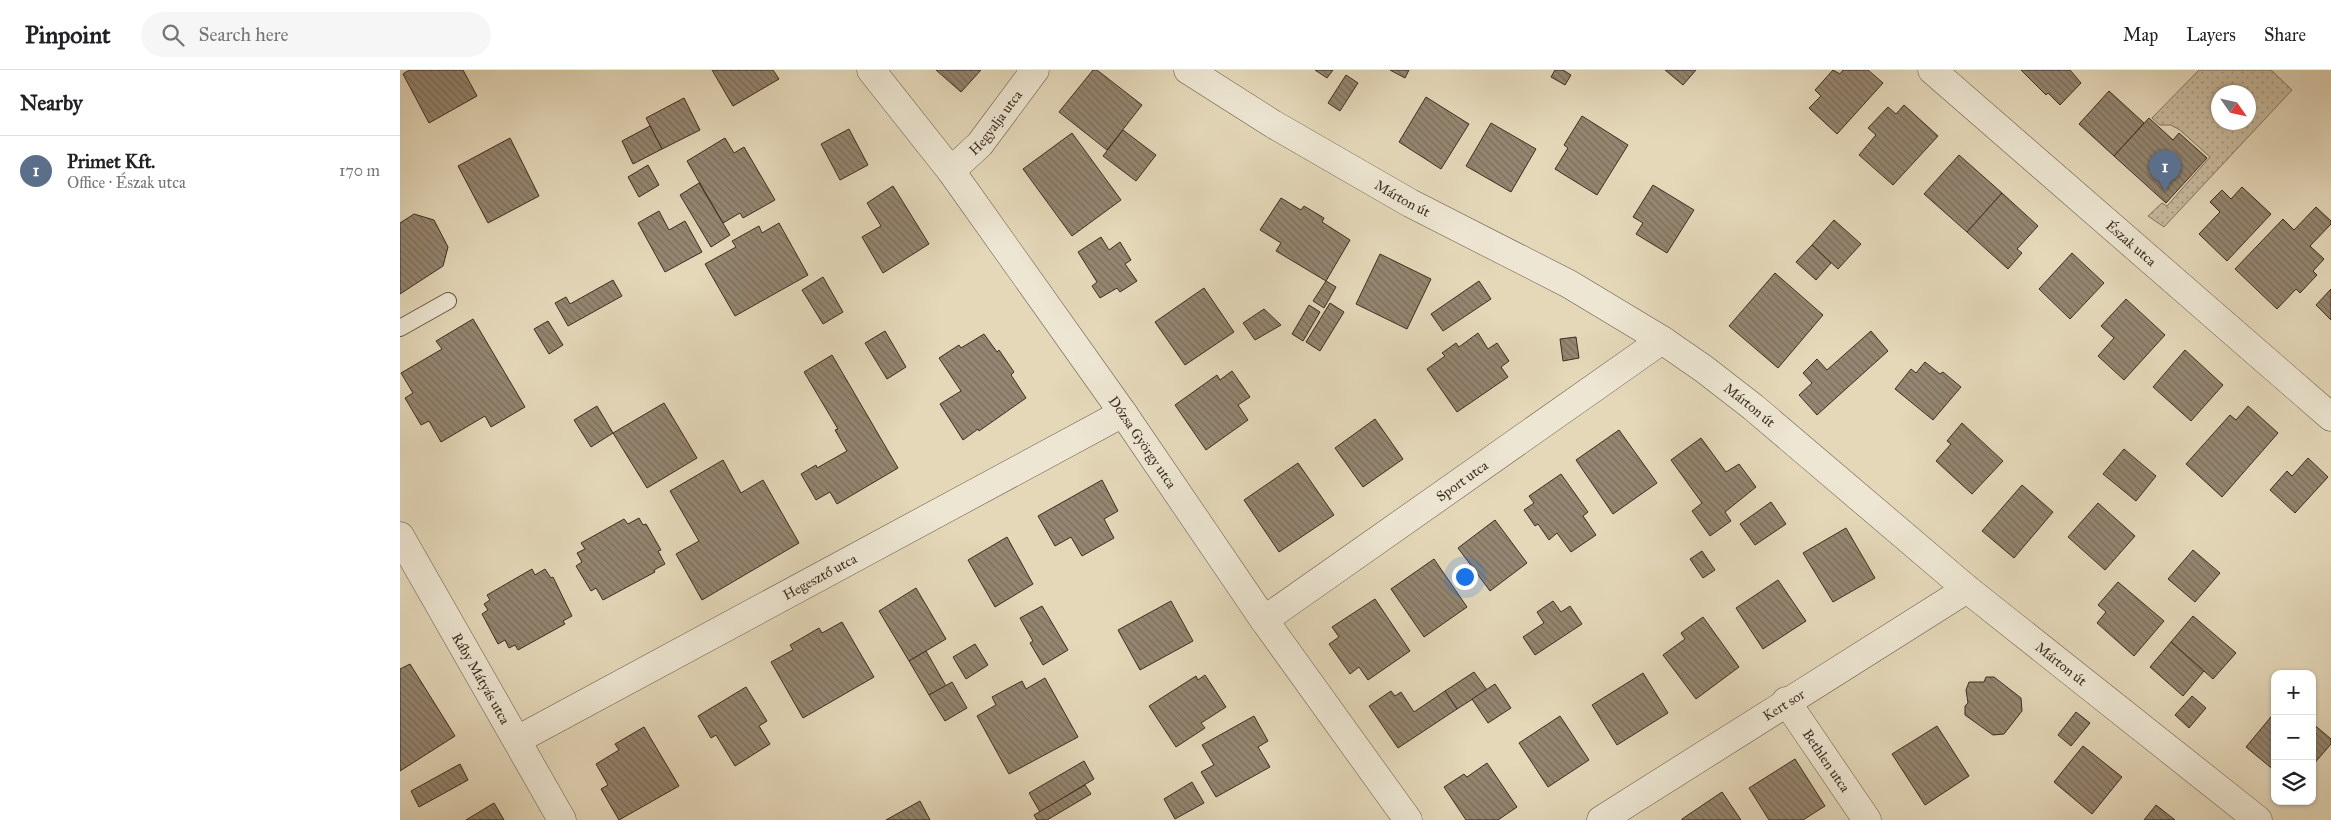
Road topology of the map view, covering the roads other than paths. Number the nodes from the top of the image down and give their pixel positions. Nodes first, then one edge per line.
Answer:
1 (871, 70) edge
2 (1035, 70) edge
3 (1188, 70) edge
4 (1932, 70) edge
5 (951, 171) junction
6 (448, 301) dead end
7 (400, 328) edge
8 (1662, 340) junction
9 (1123, 413) junction
10 (2331, 417) edge
11 (400, 536) edge
12 (1967, 589) junction
13 (1264, 620) junction
14 (1786, 701) junction
15 (517, 740) junction
16 (562, 820) edge
17 (1408, 820) edge
18 (1601, 820) edge
19 (1867, 820) edge
20 (2258, 820) edge

1 - 5 street, Dózsa György utca
2 - 5 street, Hegyalja utca
3 - 8 street, Márton út
4 - 10 street, Észak utca
5 - 9 street, Dózsa György utca
6 - 7 lane
8 - 12 street, Márton út
8 - 13 street, Sport utca
9 - 13 street, Dózsa György utca
9 - 15 street, Hegesztő utca
11 - 15 street, Ráby Mátyás utca
12 - 14 street, Kert sor
12 - 20 street, Márton út
13 - 17 street, Dózsa György utca
14 - 18 street, Kert sor
14 - 19 street, Bethlen utca
15 - 16 street, Ráby Mátyás utca

